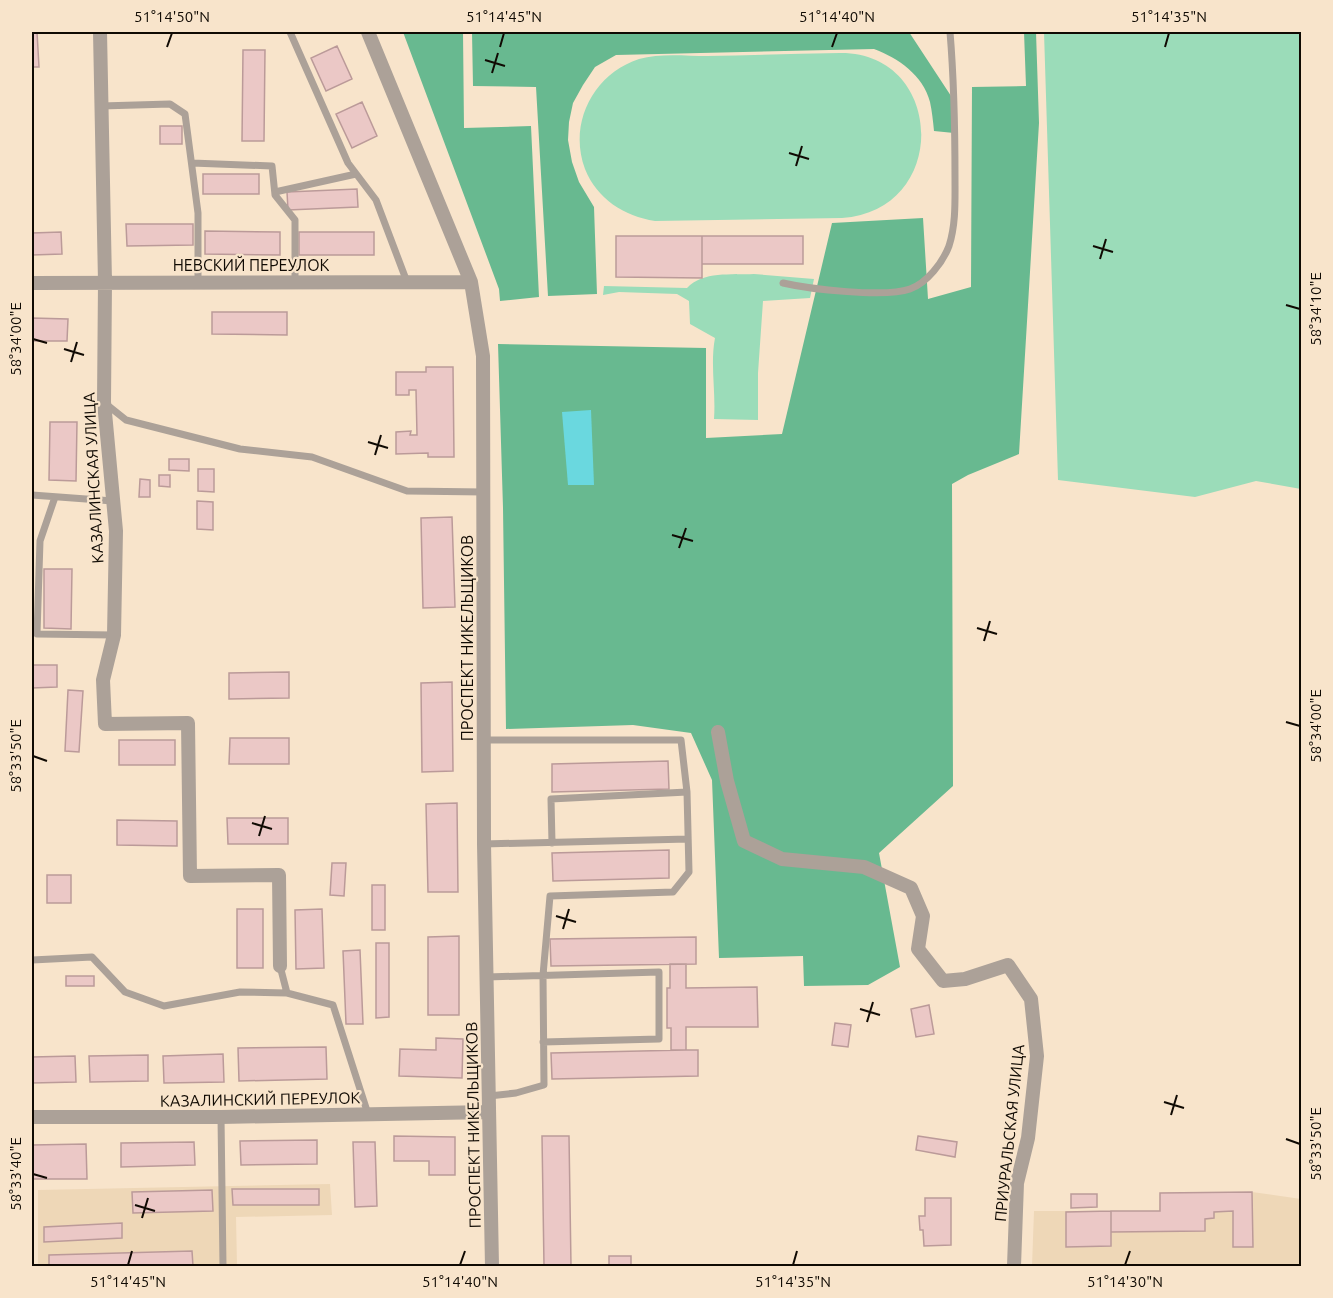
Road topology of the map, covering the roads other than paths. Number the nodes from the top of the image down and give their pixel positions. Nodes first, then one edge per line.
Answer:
1 (100, 32) edge
2 (290, 32) edge
3 (368, 32) edge
4 (950, 32) edge
5 (101, 106) junction
6 (192, 163) junction
7 (356, 174) junction
8 (275, 192) junction
9 (105, 282) junction
10 (198, 282) junction
11 (295, 282) junction
12 (407, 282) junction
13 (471, 282) junction
14 (32, 283) edge
15 (783, 283) dead end
16 (104, 402) junction
17 (484, 492) junction
18 (32, 495) edge
19 (55, 497) junction
20 (113, 501) junction
21 (114, 635) junction
22 (718, 732) dead end
23 (484, 740) junction
24 (687, 792) junction
25 (688, 838) junction
26 (552, 843) junction
27 (484, 844) junction
28 (32, 960) edge
29 (280, 966) joint
30 (543, 975) junction
31 (487, 977) junction
32 (287, 993) junction
33 (543, 1042) junction
34 (489, 1096) junction
35 (489, 1112) junction
36 (368, 1114) junction
37 (32, 1117) edge
38 (221, 1117) junction
39 (223, 1266) edge
40 (492, 1266) edge
41 (1014, 1266) edge

1 - 5 street, КАЗАЛИНСКАЯ УЛИЦА
2 - 7 lane
3 - 13 street, ПРОСПЕКТ НИКЕЛЬЩИКОВ
4 - 15 lane
5 - 6 lane
5 - 9 street, КАЗАЛИНСКАЯ УЛИЦА
6 - 8 lane
6 - 10 lane
7 - 8 lane
7 - 12 lane
8 - 11 lane
9 - 10 street, НЕВСКИЙ ПЕРЕУЛОК
9 - 14 street, НЕВСКИЙ ПЕРЕУЛОК
9 - 16 street, КАЗАЛИНСКАЯ УЛИЦА
10 - 11 street, НЕВСКИЙ ПЕРЕУЛОК
11 - 12 street, НЕВСКИЙ ПЕРЕУЛОК
12 - 13 street, НЕВСКИЙ ПЕРЕУЛОК
13 - 17 street, ПРОСПЕКТ НИКЕЛЬЩИКОВ
16 - 17 lane
16 - 20 street, КАЗАЛИНСКАЯ УЛИЦА
17 - 23 street, ПРОСПЕКТ НИКЕЛЬЩИКОВ
18 - 19 lane
19 - 20 lane
19 - 21 lane
20 - 21 street, КАЗАЛИНСКАЯ УЛИЦА
21 - 29 street, КАЗАЛИНСКАЯ УЛИЦА
22 - 41 street, ПРИУРАЛЬСКАЯ УЛИЦА
23 - 24 lane
23 - 27 street, ПРОСПЕКТ НИКЕЛЬЩИКОВ
24 - 25 lane
24 - 26 lane
25 - 26 lane
25 - 30 lane
26 - 27 lane
27 - 31 street, ПРОСПЕКТ НИКЕЛЬЩИКОВ
28 - 32 lane
29 - 32 lane
30 - 31 lane
30 - 33 lane
30 - 33 lane
31 - 34 street, ПРОСПЕКТ НИКЕЛЬЩИКОВ
32 - 36 lane
33 - 34 lane
34 - 35 street, ПРОСПЕКТ НИКЕЛЬЩИКОВ
35 - 36 street, КАЗАЛИНСКИЙ ПЕРЕУЛОК
35 - 40 street, ПРОСПЕКТ НИКЕЛЬЩИКОВ
36 - 38 street, КАЗАЛИНСКИЙ ПЕРЕУЛОК
37 - 38 street, КАЗАЛИНСКИЙ ПЕРЕУЛОК
38 - 39 lane

